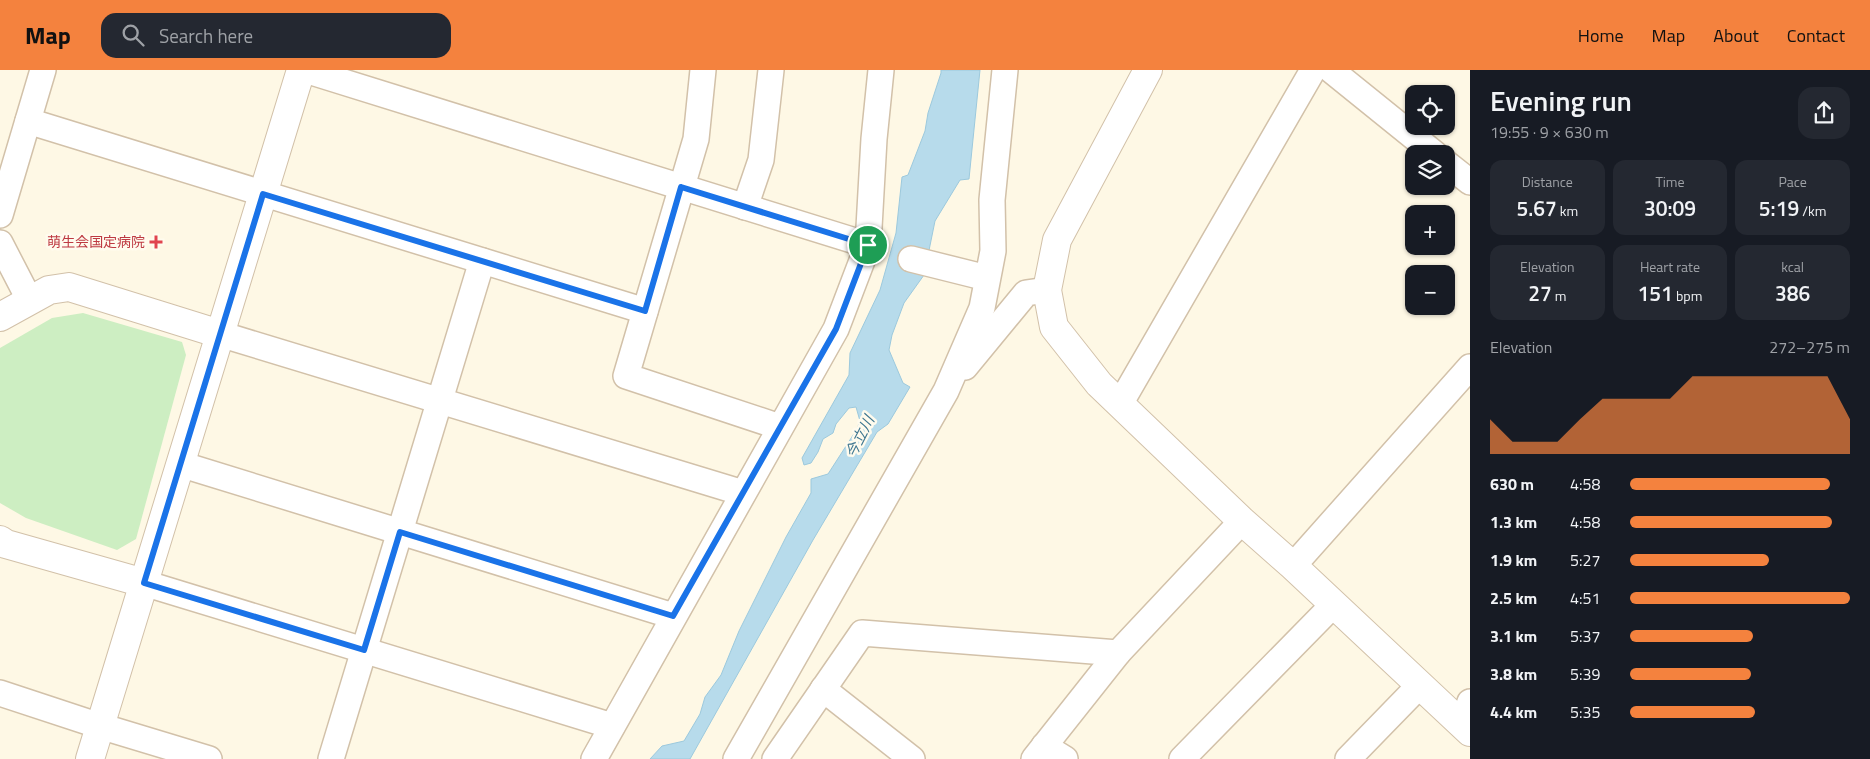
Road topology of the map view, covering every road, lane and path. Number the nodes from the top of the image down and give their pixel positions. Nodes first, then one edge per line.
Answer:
1 (43, 70) edge
2 (301, 70) edge
3 (305, 70) edge
4 (703, 70) edge
5 (770, 70) edge
6 (881, 70) edge
7 (1005, 70) edge
8 (1148, 70) edge
9 (1313, 70) edge
10 (1331, 70) edge
11 (28, 121) junction
12 (1424, 145) edge
13 (1455, 170) edge
14 (1470, 182) edge
15 (681, 187) junction
16 (263, 194) junction
17 (745, 207) junction
18 (0, 215) edge
19 (0, 243) edge
20 (868, 245) junction
21 (910, 259) dead end
22 (482, 261) junction
23 (980, 276) junction
24 (1047, 290) junction
25 (30, 300) junction
26 (645, 311) junction
27 (0, 317) edge
28 (220, 334) junction
29 (1470, 367) edge
30 (946, 391) junction
31 (439, 401) junction
32 (1120, 404) junction
33 (780, 427) junction
34 (180, 464) junction
35 (743, 493) junction
36 (1242, 521) junction
37 (400, 532) junction
38 (0, 540) edge
39 (1293, 566) junction
40 (144, 583) junction
41 (1334, 604) junction
42 (673, 616) junction
43 (364, 650) junction
44 (1118, 653) junction
45 (1418, 686) junction
46 (824, 689) junction
47 (0, 693) edge
48 (1467, 720) edge
49 (100, 726) junction
50 (612, 726) junction
51 (1039, 753) edge
52 (90, 759) edge
53 (209, 759) edge
54 (331, 759) edge
55 (594, 759) edge
56 (736, 759) edge
57 (775, 759) edge
58 (912, 759) edge
59 (1065, 759) edge
60 (1182, 759) edge
61 (1348, 759) edge

1 - 11 street
2 - 16 street
3 - 15 street
4 - 15 street
5 - 17 street
6 - 20 street
7 - 23 street
8 - 24 street
9 - 32 street
10 - 12 street
11 - 16 street
11 - 18 street
13 - 14 street
15 - 17 street
15 - 26 street
16 - 22 street
16 - 28 street
17 - 20 street
19 - 25 street
20 - 33 street
21 - 23 street
22 - 26 street
22 - 31 street
23 - 30 street
24 - 30 street
24 - 32 street
25 - 27 street
25 - 28 street
26 - 33 street
28 - 31 street
28 - 34 street
29 - 39 street
30 - 56 street
31 - 35 street
31 - 37 street
32 - 36 street
33 - 35 street
34 - 37 street
34 - 40 street
35 - 42 street
36 - 39 street
36 - 44 street
37 - 42 street
37 - 43 street
38 - 40 street
39 - 41 street
40 - 43 street
40 - 49 street
41 - 45 street
41 - 60 street
42 - 50 street
43 - 50 street
43 - 54 street
44 - 46 street
44 - 51 street
45 - 48 street
45 - 61 street
46 - 57 street
46 - 58 street
47 - 49 street
49 - 52 street
49 - 53 street
50 - 55 street
51 - 59 street

